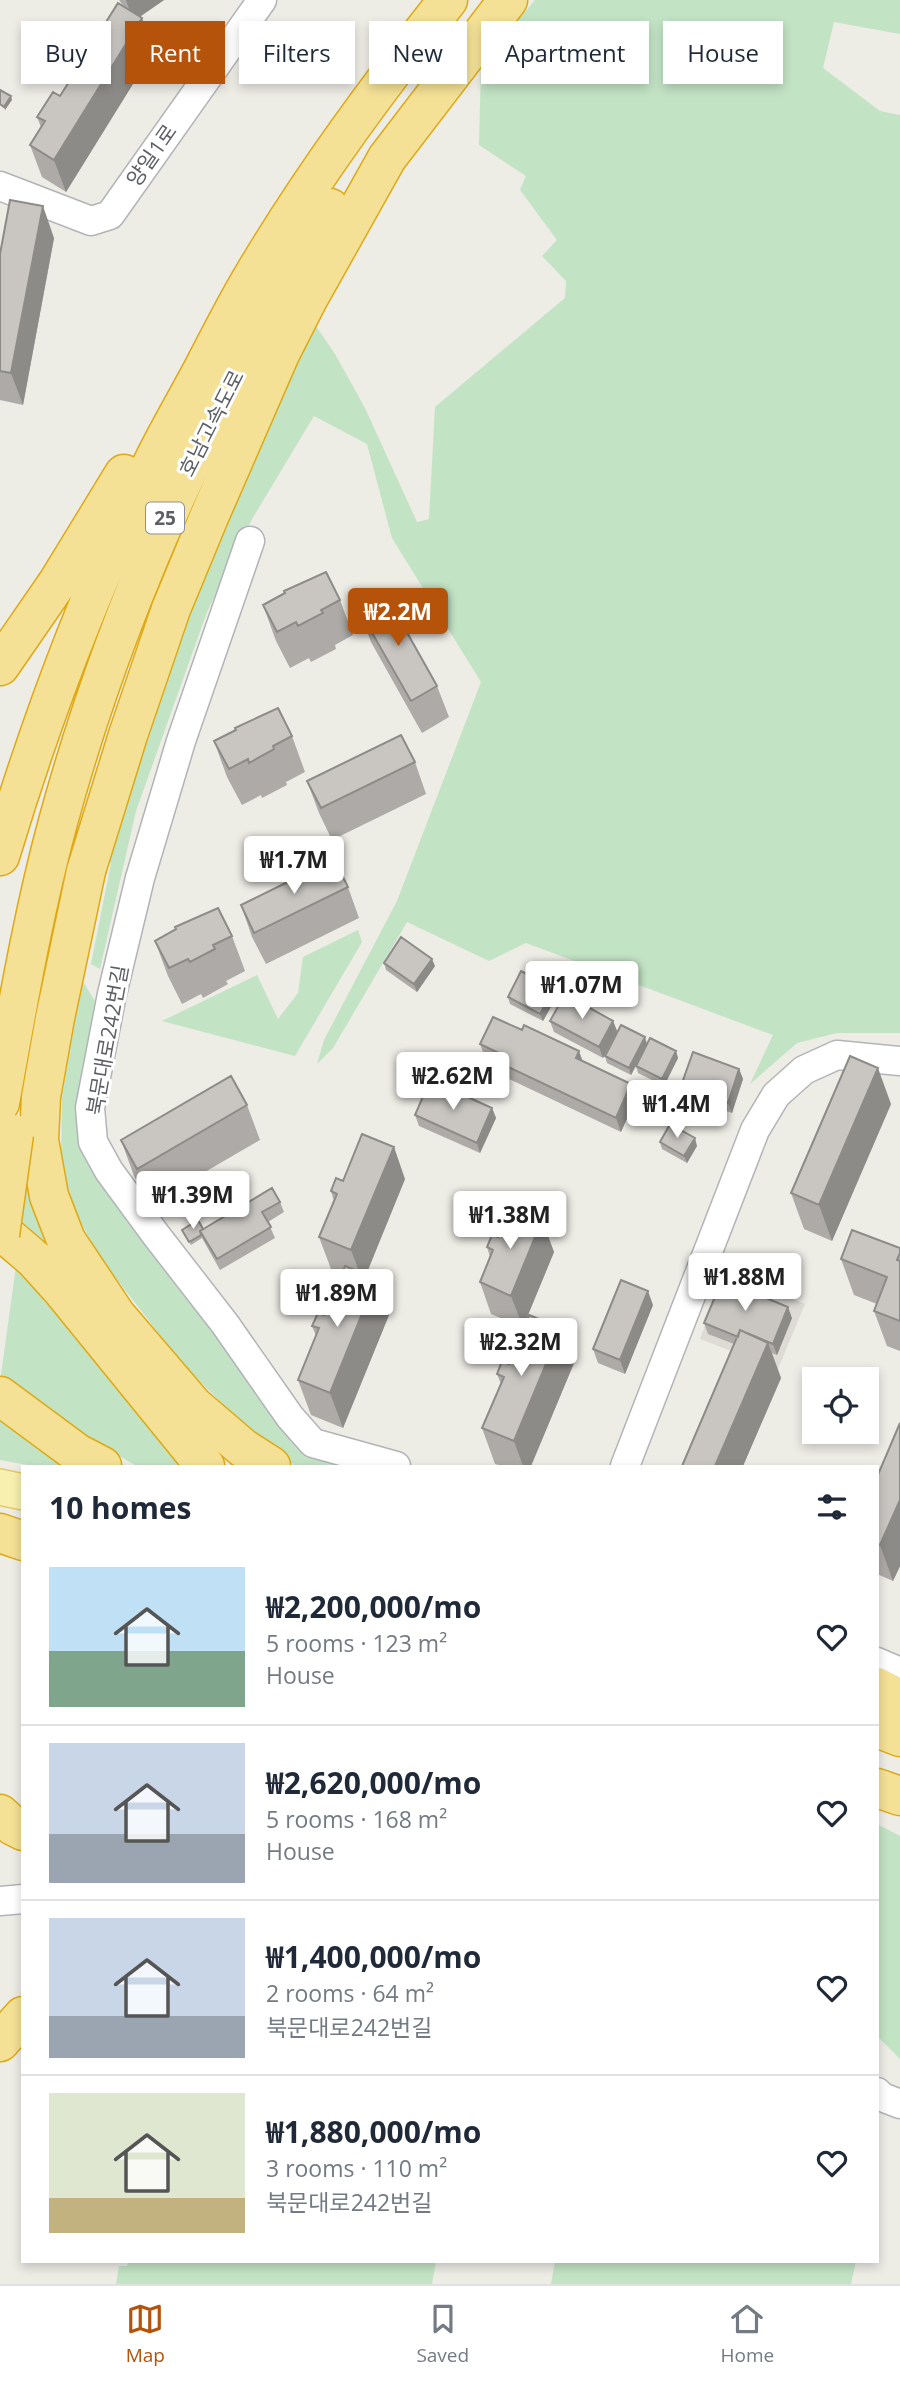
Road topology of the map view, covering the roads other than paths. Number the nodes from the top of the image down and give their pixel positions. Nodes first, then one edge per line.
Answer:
1 (262, 0) edge
2 (448, 0) edge
3 (483, 0) edge
4 (508, 0) edge
5 (387, 158) junction
6 (0, 186) edge
7 (253, 276) junction
8 (250, 541) dead end
9 (0, 666) edge
10 (0, 856) edge
11 (900, 1061) edge
12 (7, 1118) edge
13 (0, 1230) edge
14 (0, 1235) edge
15 (0, 1396) edge
16 (100, 1465) edge
17 (204, 1465) edge
18 (269, 1465) edge
19 (392, 1465) edge
20 (625, 1465) edge
21 (0, 1487) edge
22 (21, 1492) edge
23 (0, 1530) edge
24 (21, 1532) edge
25 (21, 1540) edge
26 (879, 1663) edge
27 (900, 1672) edge
28 (879, 1688) edge
29 (900, 1699) edge
30 (879, 1729) edge
31 (900, 1737) edge
32 (879, 1769) edge
33 (900, 1777) edge
34 (879, 1789) edge
35 (900, 1796) edge
36 (0, 1814) edge
37 (21, 1830) edge
38 (21, 1899) edge
39 (0, 1901) edge
40 (21, 2018) edge
41 (0, 2042) edge
42 (879, 2094) edge
43 (900, 2104) edge

1 - 6 street, 양일1로
2 - 7 highway, 호남고속도로 / 25
3 - 12 highway, 호남고속도로 / 25
4 - 5 highway
5 - 12 highway
5 - 18 highway
7 - 9 highway
7 - 10 highway, 호남고속도로 / 25
8 - 19 street, 북문대로242번길
11 - 20 street
12 - 14 highway, bridge
13 - 17 highway
15 - 16 highway
21 - 22 main road
23 - 24 main road
23 - 25 highway
26 - 27 street
28 - 29 highway
30 - 31 highway
32 - 33 main road
34 - 35 highway
36 - 37 highway
38 - 39 street
40 - 41 highway
42 - 43 street

